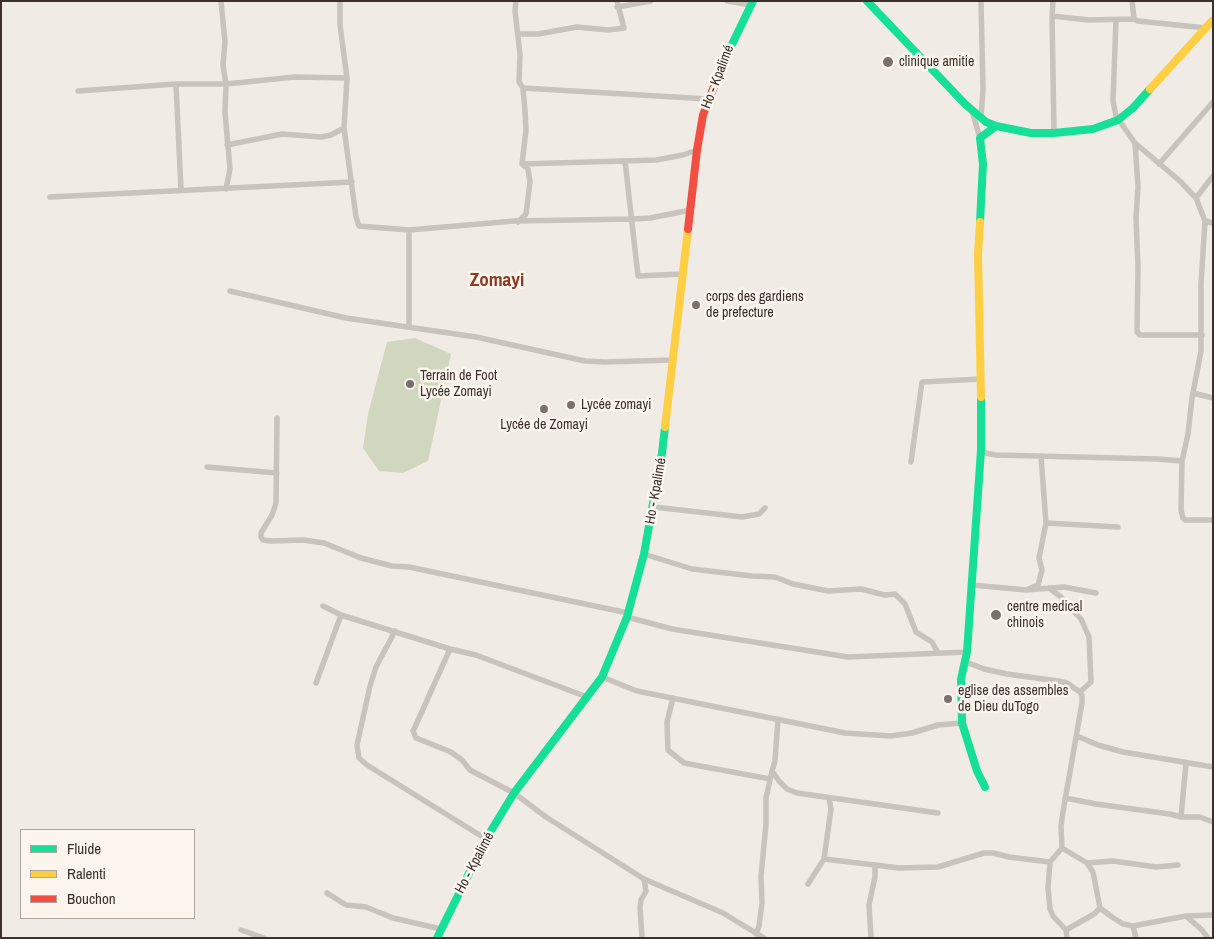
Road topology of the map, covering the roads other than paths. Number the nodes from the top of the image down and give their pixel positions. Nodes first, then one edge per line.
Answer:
1 (221, 1) edge
2 (340, 1) edge
3 (516, 1) edge
4 (651, 1) edge
5 (727, 1) edge
6 (867, 1) edge
7 (981, 1) edge
8 (1053, 1) edge
9 (1132, 1) edge
10 (752, 3) edge
11 (617, 4) edge
12 (1052, 16) junction
13 (1134, 19) junction
14 (1116, 20) junction
15 (1213, 20) edge
16 (1206, 28) junction
17 (519, 34) junction
18 (347, 78) junction
19 (176, 84) junction
20 (226, 84) junction
21 (523, 88) junction
22 (78, 91) dead end
23 (708, 99) junction
24 (1213, 102) edge
25 (972, 110) junction
26 (981, 118) junction
27 (1118, 120) junction
28 (996, 126) junction
29 (344, 128) junction
30 (1054, 133) junction
31 (980, 138) junction
32 (1135, 143) junction
33 (227, 145) junction
34 (697, 150) junction
35 (625, 161) junction
36 (522, 164) junction
37 (1159, 164) junction
38 (1213, 176) edge
39 (352, 182) junction
40 (226, 189) junction
41 (181, 190) junction
42 (50, 197) dead end
43 (1196, 198) junction
44 (690, 210) junction
45 (632, 219) junction
46 (1205, 221) junction
47 (518, 222) junction
48 (1213, 224) edge
49 (409, 230) junction
50 (682, 274) junction
51 (230, 292) dead end
52 (409, 327) junction
53 (1202, 335) junction
54 (673, 360) junction
55 (981, 379) junction
56 (1193, 393) junction
57 (1213, 398) edge
58 (277, 418) dead end
59 (981, 450) junction
60 (1041, 456) junction
61 (1182, 461) junction
62 (911, 462) dead end
63 (207, 467) dead end
64 (277, 473) junction
65 (654, 507) junction
66 (765, 508) dead end
67 (1213, 520) edge
68 (1046, 523) junction
69 (1118, 527) dead end
70 (644, 554) junction
71 (972, 585) junction
72 (1049, 588) junction
73 (1026, 590) junction
74 (1096, 593) dead end
75 (323, 606) dead end
76 (341, 615) junction
77 (628, 615) junction
78 (396, 631) junction
79 (450, 649) junction
80 (967, 652) junction
81 (938, 653) junction
82 (966, 662) junction
83 (602, 677) junction
84 (316, 682) dead end
85 (1080, 692) junction
86 (587, 697) junction
87 (673, 698) junction
88 (778, 719) junction
89 (962, 722) junction
90 (1077, 736) junction
91 (1186, 763) junction
92 (1213, 768) edge
93 (772, 771) junction
94 (770, 779) junction
95 (985, 787) dead end
96 (514, 793) junction
97 (830, 798) junction
98 (1065, 798) junction
99 (938, 813) dead end
100 (1181, 817) junction
101 (1213, 822) edge
102 (486, 840) junction
103 (1062, 848) junction
104 (824, 859) junction
105 (1050, 862) junction
106 (1087, 863) junction
107 (876, 865) junction
108 (1178, 865) dead end
109 (644, 879) junction
110 (808, 884) dead end
111 (327, 893) dead end
112 (1100, 908) junction
113 (1213, 915) edge
114 (1186, 916) junction
115 (1133, 926) junction
116 (441, 929) junction
117 (241, 930) dead end
118 (1066, 930) junction
119 (756, 934) junction
120 (264, 938) edge
121 (437, 938) edge
122 (642, 938) edge
123 (764, 938) edge
124 (871, 938) edge
125 (1067, 938) edge
126 (1136, 938) edge
127 (1208, 938) edge

1 - 20 street
2 - 18 street
3 - 17 street
4 - 11 street
5 - 10 street
6 - 25 street
7 - 26 street
8 - 12 street
9 - 13 street
10 - 23 street, Ho - Kpalimé
11 - 17 street
12 - 14 street
12 - 30 street
13 - 14 street
13 - 16 street
14 - 27 street
15 - 16 street
16 - 27 street
17 - 21 street
18 - 20 street
18 - 29 street
19 - 20 street
19 - 22 street
19 - 41 street
20 - 33 street
21 - 23 street
21 - 36 street
23 - 34 street, Ho - Kpalimé
24 - 37 street
25 - 26 street
25 - 31 street
26 - 28 street
27 - 30 street
27 - 32 street
28 - 30 street
28 - 31 street
29 - 33 street
29 - 39 street
31 - 55 street
32 - 37 street
32 - 53 street
33 - 40 street
34 - 35 street
34 - 44 street, Ho - Kpalimé
35 - 36 street
35 - 45 street
36 - 47 street
37 - 43 street
38 - 43 street
39 - 40 street
39 - 49 street
40 - 41 street
41 - 42 street
43 - 46 street
44 - 45 street
44 - 50 street, Ho - Kpalimé
45 - 47 street
45 - 50 street
46 - 48 street
46 - 53 street
47 - 49 street
49 - 52 street
50 - 54 street, Ho - Kpalimé
51 - 52 street
52 - 54 street
53 - 56 street
54 - 65 street, Ho - Kpalimé
55 - 59 street
55 - 62 street
56 - 57 street
56 - 61 street
58 - 64 street
59 - 60 street
59 - 71 street
60 - 61 street
60 - 68 street
61 - 67 street
63 - 64 street
64 - 77 street
65 - 66 street
65 - 70 street, Ho - Kpalimé
68 - 69 street
68 - 73 street
70 - 77 street, Ho - Kpalimé
70 - 81 street
71 - 73 street
71 - 80 street
72 - 73 street
72 - 74 street
72 - 85 street
75 - 76 street
76 - 78 street
76 - 84 street
77 - 81 street
77 - 83 street, Ho - Kpalimé
78 - 79 street
78 - 102 street
79 - 86 street
79 - 96 street
80 - 81 street
80 - 82 street
82 - 85 street
82 - 89 street
83 - 86 street, Ho - Kpalimé
83 - 87 street
85 - 90 street
86 - 96 street, Ho - Kpalimé
87 - 88 street
87 - 94 street
88 - 89 street
88 - 93 street
89 - 95 street
90 - 91 street
90 - 98 street
91 - 92 street
91 - 100 street
93 - 94 street
93 - 97 street
94 - 119 street
96 - 102 street, Ho - Kpalimé
96 - 109 street
97 - 99 street
97 - 104 street
98 - 100 street
98 - 103 street
100 - 101 street
102 - 116 street, Ho - Kpalimé
103 - 105 street
103 - 106 street
104 - 107 street
104 - 110 street
105 - 107 street
105 - 118 street
106 - 108 street
106 - 112 street
107 - 124 street
109 - 119 street
109 - 122 street
111 - 116 street
112 - 115 street
112 - 118 street
113 - 114 street
114 - 115 street
114 - 127 street
115 - 126 street
116 - 121 street, Ho - Kpalimé
117 - 120 street
118 - 125 street
119 - 123 street

